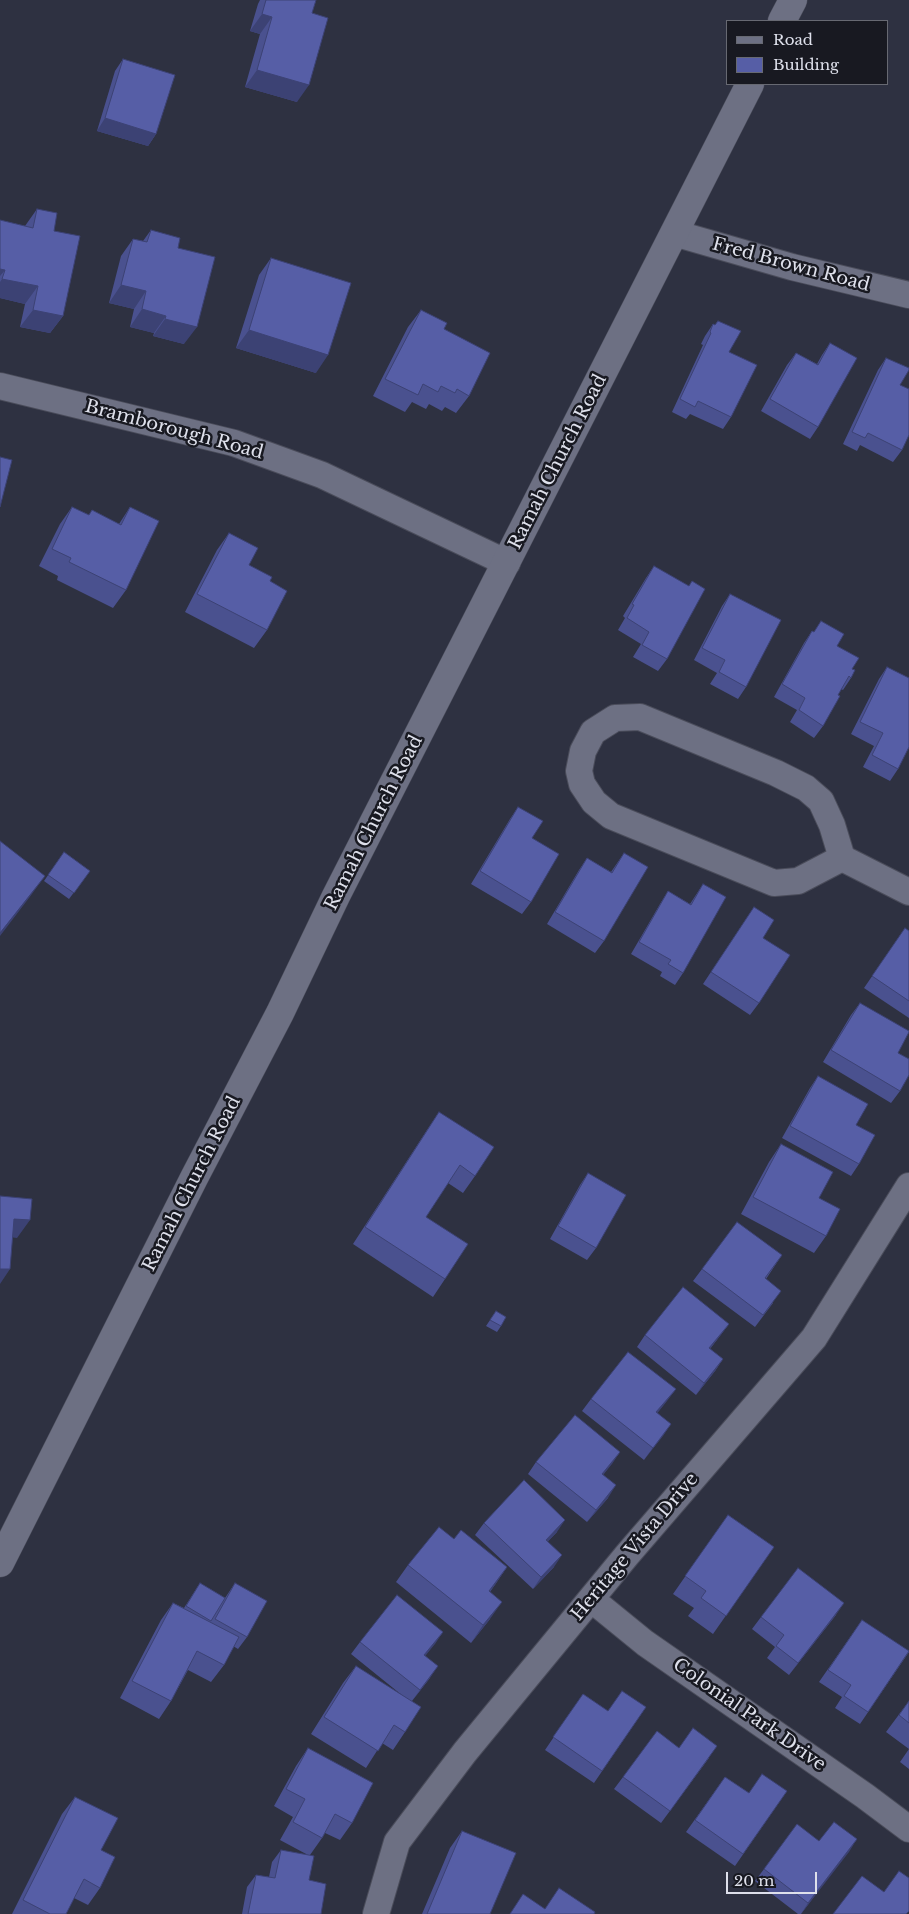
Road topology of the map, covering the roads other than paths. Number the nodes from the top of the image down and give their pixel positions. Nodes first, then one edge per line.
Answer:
1 (793, 0) edge
2 (783, 20) edge
3 (749, 85) edge
4 (674, 233) junction
5 (909, 295) edge
6 (0, 386) edge
7 (507, 563) junction
8 (842, 858) junction
9 (909, 892) edge
10 (909, 1186) edge
11 (0, 1563) edge
12 (591, 1599) junction
13 (909, 1829) edge
14 (376, 1914) edge

1 - 2 main road
3 - 4 main road, Ramah Church Road
4 - 5 street, Fred Brown Road
4 - 7 main road, Ramah Church Road
6 - 7 street, Bramborough Road
7 - 11 main road, Ramah Church Road
8 - 8 street
8 - 9 street
10 - 12 street, Heritage Vista Drive
12 - 13 street, Colonial Park Drive
12 - 14 street, Heritage Vista Drive

